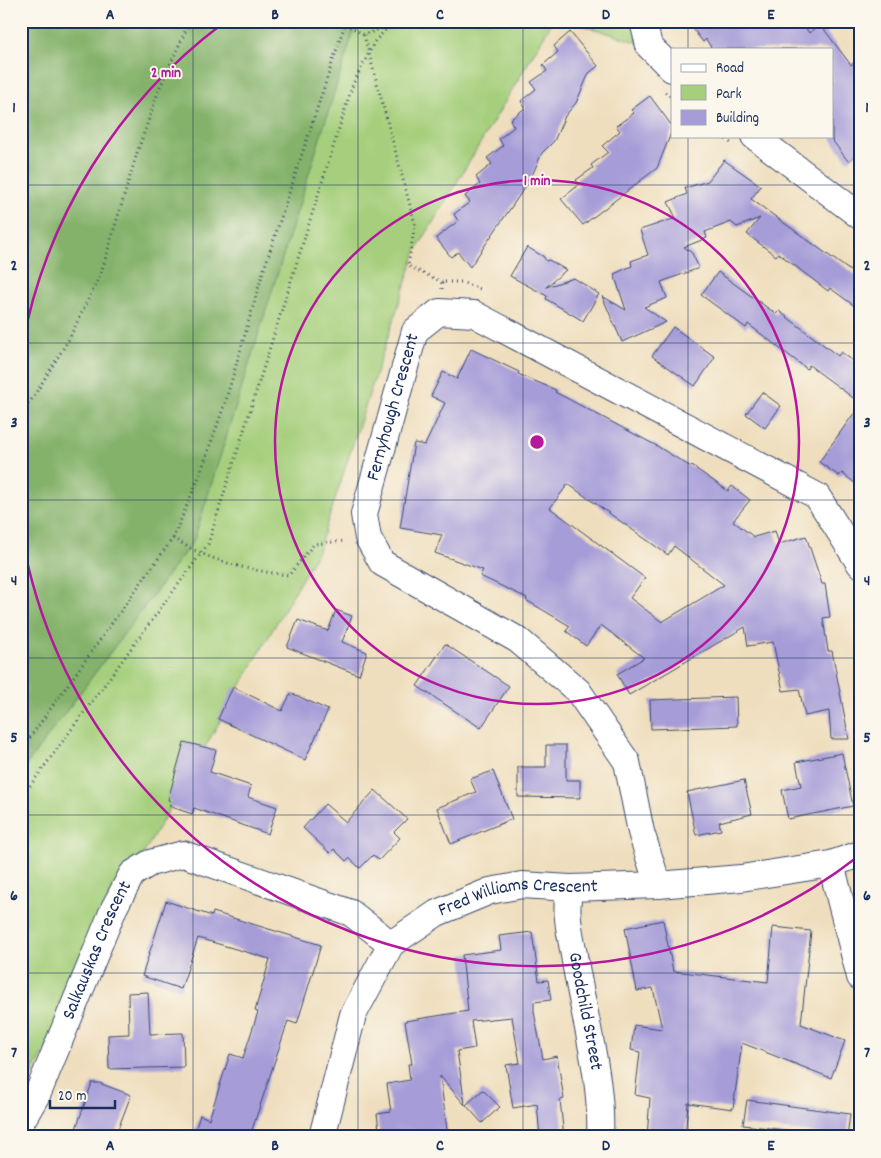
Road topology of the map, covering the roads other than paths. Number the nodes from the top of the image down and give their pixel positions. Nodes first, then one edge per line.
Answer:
1 (643, 21) edge
2 (671, 67) edge
3 (757, 138) edge
4 (860, 216) edge
5 (860, 564) edge
6 (860, 854) edge
7 (831, 864) junction
8 (658, 885) junction
9 (570, 888) junction
10 (391, 944) junction
11 (860, 976) edge
12 (21, 1122) edge
13 (322, 1137) edge
14 (600, 1137) edge

1 - 2 street
3 - 4 street
5 - 8 street, Fernyhough Crescent
6 - 7 street, Fred Williams Crescent
7 - 8 street, Fred Williams Crescent
7 - 11 street
8 - 9 street, Fred Williams Crescent
9 - 10 street, Fred Williams Crescent
9 - 14 street, Goodchild Street
10 - 12 street, Salkauskas Crescent
10 - 13 street, Fred Williams Crescent

